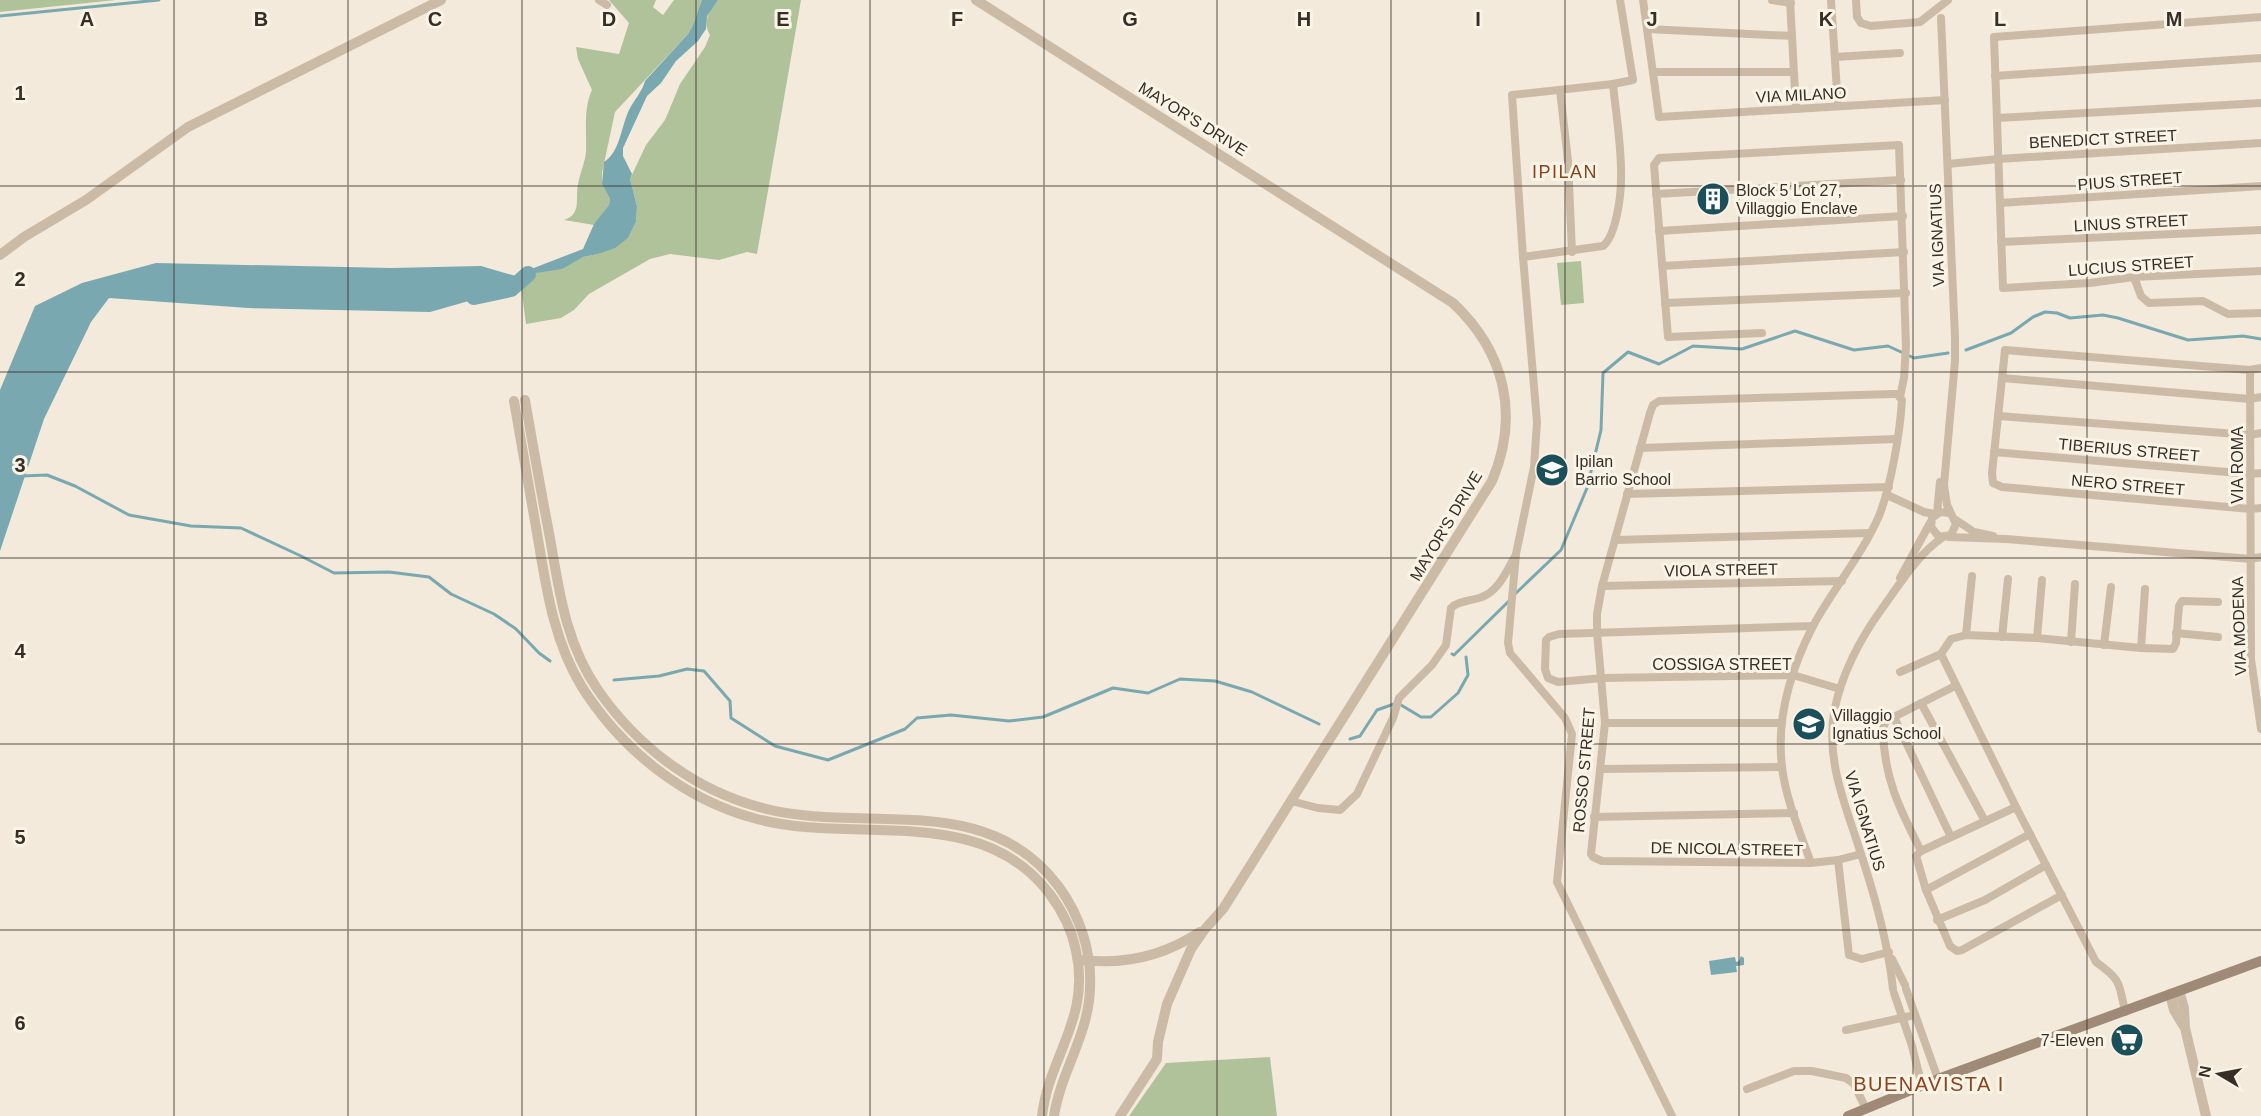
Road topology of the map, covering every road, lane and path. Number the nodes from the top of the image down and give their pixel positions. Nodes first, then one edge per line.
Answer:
1 (441, 0) edge
2 (598, 0) edge
3 (976, 0) edge
4 (1620, 0) edge
5 (1643, 0) edge
6 (1772, 0) edge
7 (1831, 0) edge
8 (1856, 0) edge
9 (1948, 0) edge
10 (1790, 1) edge
11 (607, 5) dead end
12 (2261, 17) edge
13 (1941, 18) dead end
14 (1647, 29) junction
15 (1792, 36) junction
16 (1900, 53) dead end
17 (1835, 57) junction
18 (2261, 58) edge
19 (1653, 72) junction
20 (1794, 72) junction
21 (1995, 75) junction
22 (1613, 84) junction
23 (1560, 90) junction
24 (1945, 100) junction
25 (2261, 103) edge
26 (1838, 106) junction
27 (1796, 109) junction
28 (1997, 118) junction
29 (2261, 143) edge
30 (1998, 159) junction
31 (1948, 164) junction
32 (1901, 180) junction
33 (2261, 186) edge
34 (1656, 194) junction
35 (2000, 203) junction
36 (1903, 216) junction
37 (2261, 230) edge
38 (1659, 231) junction
39 (2001, 242) junction
40 (1572, 252) junction
41 (1904, 252) junction
42 (0, 255) edge
43 (1523, 257) junction
44 (1662, 266) junction
45 (2261, 271) edge
46 (2134, 277) junction
47 (1906, 293) junction
48 (1665, 303) junction
49 (2261, 313) edge
50 (1761, 333) dead end
51 (2261, 368) edge
52 (2250, 370) junction
53 (2002, 378) junction
54 (1900, 397) junction
55 (2261, 397) edge
56 (2250, 399) junction
57 (520, 401) dead end
58 (1998, 416) junction
59 (2261, 433) edge
60 (2250, 435) junction
61 (1896, 439) junction
62 (1640, 448) junction
63 (1946, 451) junction
64 (1994, 452) junction
65 (2261, 472) edge
66 (2250, 474) junction
67 (1889, 486) junction
68 (1627, 494) junction
69 (1887, 495) junction
70 (2261, 508) edge
71 (2251, 509) junction
72 (1953, 517) junction
73 (1933, 518) junction
74 (1870, 533) junction
75 (1945, 537) junction
76 (2006, 539) junction
77 (1615, 540) junction
78 (1516, 554) junction
79 (2261, 557) edge
80 (2251, 559) junction
81 (1972, 576) dead end
82 (2008, 579) dead end
83 (2042, 579) dead end
84 (1842, 581) junction
85 (2075, 584) dead end
86 (1602, 586) junction
87 (2111, 587) dead end
88 (2145, 589) dead end
89 (1888, 601) junction
90 (2218, 602) dead end
91 (2261, 614) edge
92 (2250, 616) junction
93 (1813, 626) junction
94 (1597, 632) junction
95 (2176, 633) junction
96 (1966, 635) junction
97 (2002, 637) junction
98 (2218, 637) dead end
99 (2037, 638) junction
100 (2071, 642) junction
101 (2104, 645) junction
102 (2141, 648) junction
103 (1941, 654) junction
104 (2261, 657) edge
105 (2251, 659) junction
106 (1900, 672) dead end
107 (1793, 675) junction
108 (1603, 678) junction
109 (1955, 686) junction
110 (1840, 689) junction
111 (2259, 699) edge
112 (1921, 703) junction
113 (1894, 717) junction
114 (1605, 723) junction
115 (1782, 723) junction
116 (2261, 729) edge
117 (1782, 767) junction
118 (1600, 769) junction
119 (1291, 801) junction
120 (2016, 807) junction
121 (1794, 813) junction
122 (1594, 817) junction
123 (1985, 821) junction
124 (2030, 834) junction
125 (1950, 837) junction
126 (1921, 851) junction
127 (1861, 854) junction
128 (1593, 858) joint
129 (1838, 860) junction
130 (1811, 863) junction
131 (2046, 865) junction
132 (1926, 890) junction
133 (2062, 895) junction
134 (1937, 920) junction
135 (1205, 928) junction
136 (1889, 952) junction
137 (1083, 960) junction
138 (2261, 961) edge
139 (2175, 993) junction
140 (2125, 1012) junction
141 (1915, 1015) junction
142 (1903, 1019) junction
143 (1846, 1030) dead end
144 (1925, 1041) junction
145 (1912, 1046) junction
146 (1938, 1079) junction
147 (1922, 1086) junction
148 (1748, 1089) dead end
149 (1866, 1109) junction
150 (1042, 1116) edge
151 (1054, 1116) edge
152 (1120, 1116) edge
153 (1672, 1116) edge
154 (1848, 1116) edge
155 (2206, 1116) edge

1 - 42 street
2 - 11 street
3 - 119 street, MAYOR'S DRIVE
4 - 22 street
5 - 14 street
6 - 10 street
7 - 17 street
8 - 9 street
10 - 15 street
12 - 21 street
13 - 24 street, VIA IGNATIUS
14 - 15 street
14 - 19 street
15 - 20 street
16 - 17 street
17 - 26 street
18 - 21 street
19 - 20 street
19 - 27 street, VIA MILANO
20 - 27 street
21 - 28 street
22 - 23 street
22 - 40 street
23 - 40 street
23 - 43 street
24 - 26 street, VIA MILANO
24 - 31 street, VIA IGNATIUS
25 - 28 street
26 - 27 street, VIA MILANO
28 - 30 street
29 - 30 street, BENEDICT STREET
30 - 31 street, BENEDICT STREET
30 - 35 street
31 - 63 street, VIA IGNATIUS
32 - 34 street
32 - 34 street
32 - 36 street
33 - 35 street, PIUS STREET
34 - 38 street
35 - 39 street
36 - 38 street
36 - 41 street
37 - 39 street, LINUS STREET
38 - 44 street
39 - 46 street, LUCIUS STREET
40 - 43 street
41 - 44 street
41 - 47 street
43 - 78 street
44 - 48 street
45 - 46 street, LUCIUS STREET
46 - 49 street
47 - 48 street
47 - 54 street
48 - 50 street
51 - 52 street
52 - 53 street
52 - 56 street, VIA ROMA
53 - 56 street
53 - 58 street
54 - 61 street
54 - 62 street, ROSSO STREET
55 - 56 street
56 - 60 street, VIA ROMA
57 - 137 street
58 - 60 street
58 - 64 street
59 - 60 street
60 - 66 street, VIA ROMA
61 - 62 street
61 - 67 street
62 - 68 street, ROSSO STREET
63 - 72 street, VIA IGNATIUS
63 - 73 street, VIA IGNATIUS
64 - 66 street, TIBERIUS STREET
64 - 71 street, NERO STREET
65 - 66 street, TIBERIUS STREET
66 - 71 street, VIA ROMA
67 - 68 street
67 - 69 street
68 - 77 street, ROSSO STREET
69 - 73 street
69 - 74 street
70 - 71 street, NERO STREET
71 - 80 street, VIA ROMA
72 - 73 street
72 - 75 street
72 - 76 street
73 - 75 street
73 - 89 street, VIA IGNATIUS
74 - 77 street
74 - 84 street
75 - 76 street
75 - 89 street, VIA IGNATIUS
76 - 80 street
77 - 86 street, ROSSO STREET
78 - 119 street
78 - 153 street
79 - 80 street
80 - 92 street, VIA MODENA
81 - 96 street
82 - 97 street
83 - 99 street
84 - 86 street, VIOLA STREET
84 - 93 street
85 - 100 street
86 - 94 street, ROSSO STREET
87 - 101 street
88 - 102 street
89 - 110 street, VIA IGNATIUS
90 - 95 street
91 - 92 street
92 - 105 street, VIA MODENA
93 - 94 street
93 - 107 street
94 - 108 street, ROSSO STREET
94 - 108 street, COSSIGA STREET
95 - 98 street
95 - 102 street
96 - 97 street
96 - 103 street
97 - 99 street
99 - 100 street
100 - 101 street
101 - 102 street
103 - 106 street
103 - 109 street
104 - 105 street
105 - 111 street, VIA MODENA
107 - 108 street, COSSIGA STREET
107 - 110 street, COSSIGA STREET
107 - 115 street
108 - 114 street, ROSSO STREET
109 - 112 street
109 - 120 street
110 - 127 street, VIA IGNATIUS
111 - 116 street, VIA MODENA
112 - 113 street
112 - 123 street
113 - 125 street
113 - 126 street
114 - 115 street
114 - 118 street, ROSSO STREET
115 - 117 street
117 - 118 street
117 - 121 street
118 - 122 street, ROSSO STREET
119 - 135 street, MAYOR'S DRIVE
120 - 123 street
120 - 124 street
121 - 122 street
121 - 130 street
122 - 128 street, ROSSO STREET
123 - 125 street
124 - 131 street
124 - 132 street
125 - 126 street
126 - 132 street
127 - 129 street, DE NICOLA STREET
127 - 136 street, VIA IGNATIUS
128 - 130 street, DE NICOLA STREET
129 - 130 street, DE NICOLA STREET
129 - 136 street
131 - 133 street
131 - 134 street
132 - 134 street
133 - 134 street
133 - 140 street
135 - 137 street
135 - 152 street, MAYOR'S DRIVE
136 - 141 street, VIA IGNATIUS
136 - 142 street, VIA IGNATIUS
137 - 150 street
137 - 151 street
138 - 139 main road
139 - 140 main road
139 - 155 street
140 - 146 main road
141 - 142 street
141 - 144 street, VIA IGNATIUS
142 - 143 street
142 - 145 street, VIA IGNATIUS
144 - 145 street
144 - 146 street, VIA IGNATIUS
145 - 147 street, VIA IGNATIUS
146 - 147 main road
147 - 149 main road
148 - 149 street
149 - 154 main road

